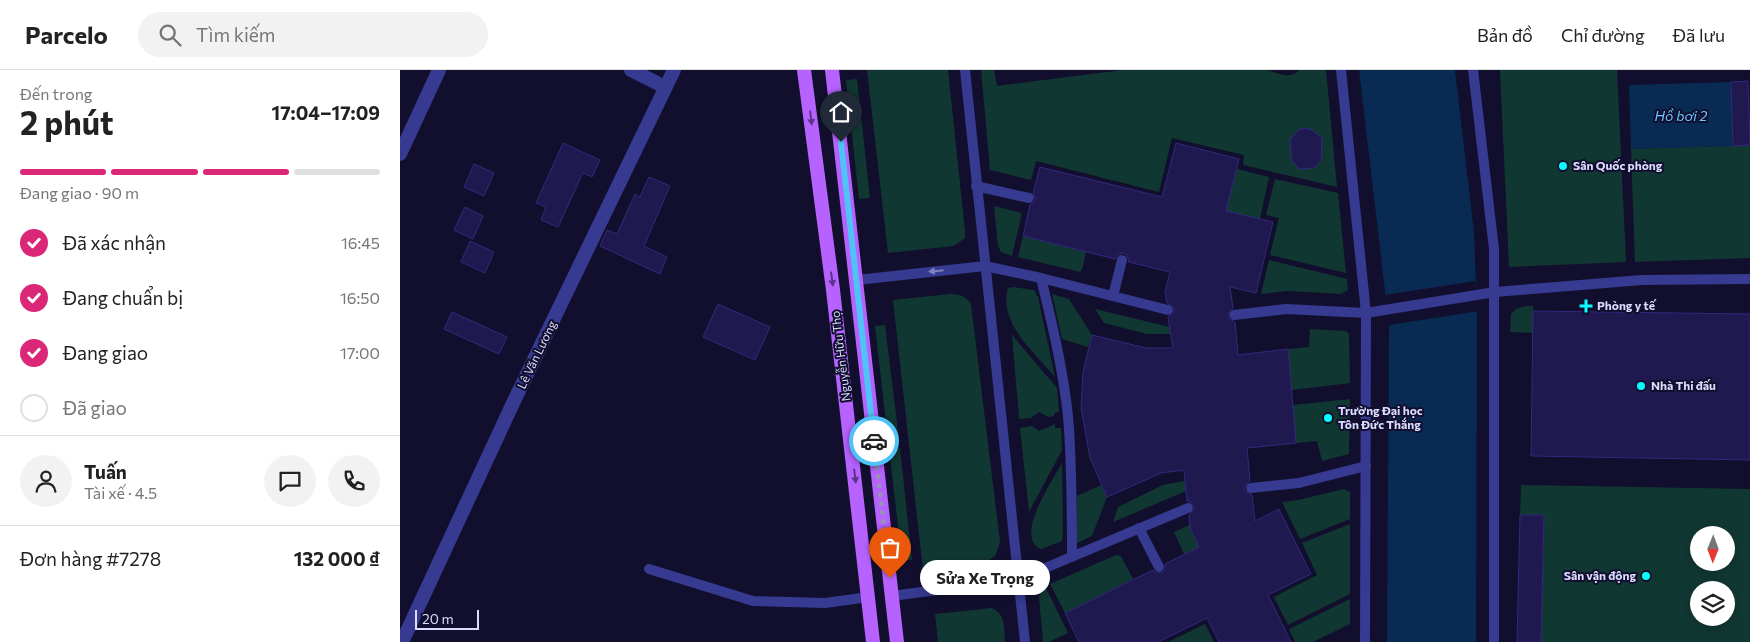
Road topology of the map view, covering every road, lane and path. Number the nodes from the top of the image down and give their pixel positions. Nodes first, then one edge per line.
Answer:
1 (439, 70) edge
2 (631, 70) edge
3 (674, 70) edge
4 (804, 70) edge
5 (832, 70) edge
6 (964, 70) edge
7 (1341, 70) edge
8 (1473, 70) edge
9 (665, 87) junction
10 (400, 154) edge
11 (976, 186) junction
12 (1029, 198) dead end
13 (1122, 260) dead end
14 (984, 266) junction
15 (1041, 278) junction
16 (856, 280) junction
17 (1750, 280) edge
18 (1495, 292) junction
19 (1113, 296) junction
20 (1168, 310) dead end
21 (1366, 313) junction
22 (1234, 314) dead end
23 (1366, 466) junction
24 (1251, 488) dead end
25 (1188, 508) dead end
26 (1139, 528) junction
27 (1072, 557) junction
28 (1159, 567) dead end
29 (649, 569) dead end
30 (1019, 580) junction
31 (892, 596) junction
32 (868, 597) junction
33 (402, 642) edge
34 (873, 642) edge
35 (897, 642) edge
36 (1025, 642) edge
37 (1365, 642) edge
38 (1494, 642) edge

1 - 10 street
2 - 9 street
3 - 9 street, Lê Văn Lương
4 -> 32 main road, Nguyễn Hữu Thọ
5 - 16 main road, Nguyễn Hữu Thọ
6 - 11 lane
7 - 21 lane
8 - 18 lane
9 - 33 street, Lê Văn Lương
11 - 12 lane
11 - 14 lane
13 - 19 lane
14 - 15 lane
14 -> 16 lane
14 - 30 lane
15 - 19 lane
15 - 27 lane
16 - 31 main road, Nguyễn Hữu Thọ
17 - 18 lane
18 - 21 lane
18 - 38 lane
19 - 20 lane
21 - 22 lane
21 - 23 lane
23 - 24 lane
23 - 37 lane
25 - 26 lane
26 - 27 lane
26 - 28 lane
27 - 30 lane
29 - 32 lane
30 - 31 lane
30 - 36 lane
31 - 35 main road, Nguyễn Hữu Thọ
32 - 34 main road, Nguyễn Hữu Thọ

